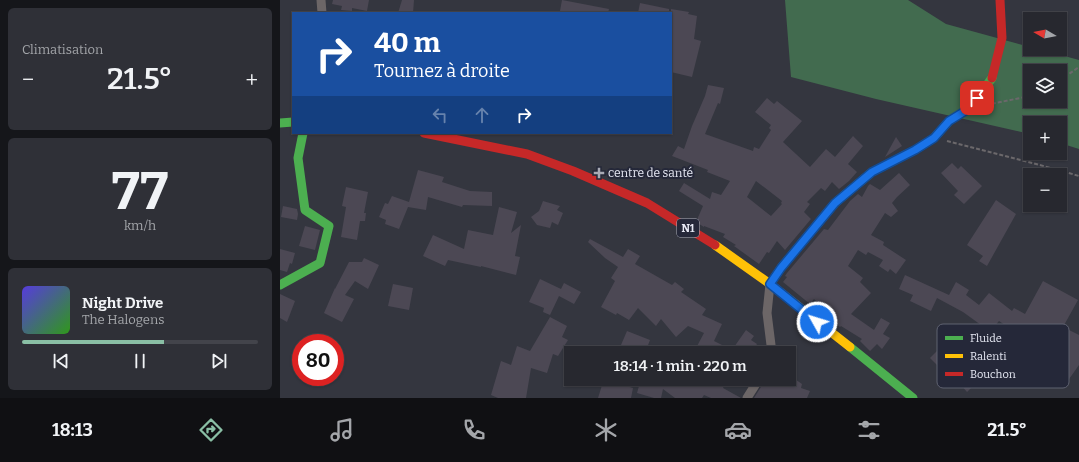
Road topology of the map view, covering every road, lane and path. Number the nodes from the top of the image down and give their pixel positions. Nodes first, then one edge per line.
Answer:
1 (321, 0) edge
2 (1000, 0) edge
3 (322, 12) edge
4 (1079, 67) edge
5 (1067, 75) edge
6 (1023, 97) edge
7 (970, 108) junction
8 (292, 122) edge
9 (280, 123) edge
10 (303, 134) edge
11 (429, 134) edge
12 (934, 138) junction
13 (1079, 176) edge
14 (770, 284) junction
15 (280, 285) edge
16 (771, 346) edge
17 (755, 386) edge
18 (747, 398) edge
19 (913, 398) edge

1 - 3 street
2 - 7 main road
4 - 5 path
6 - 7 path
7 - 12 main road
8 - 9 main road
10 - 15 main road
11 - 14 main road, N1
12 - 13 path
12 - 14 main road
14 - 16 street
14 - 19 main road, N1
17 - 18 street

